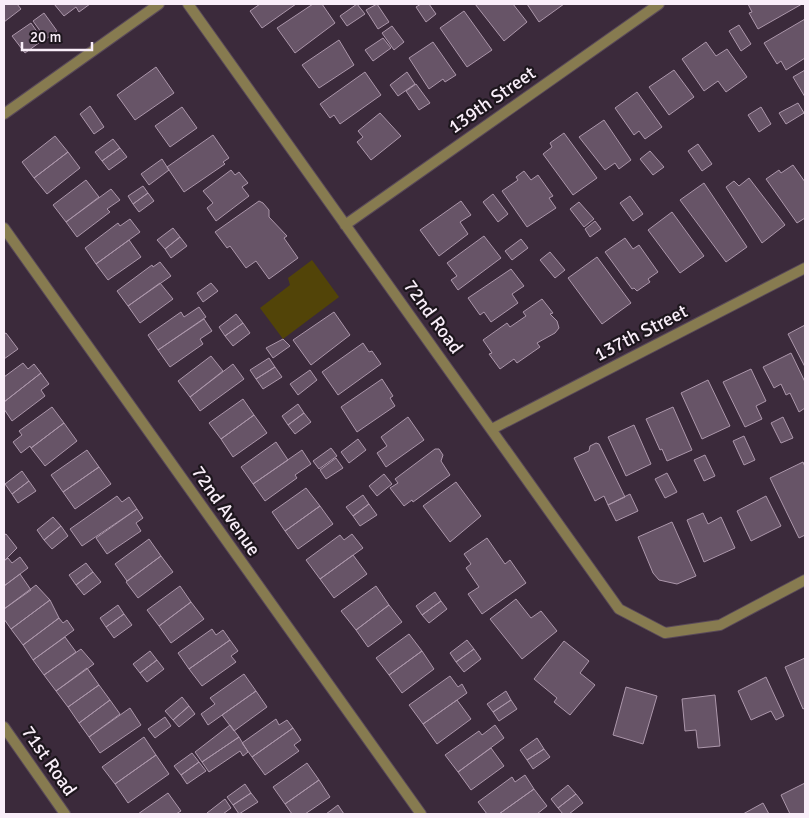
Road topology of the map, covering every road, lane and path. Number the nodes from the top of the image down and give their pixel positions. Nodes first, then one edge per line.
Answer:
1 (159, 4) edge
2 (188, 4) edge
3 (659, 4) edge
4 (4, 114) edge
5 (345, 225) junction
6 (4, 228) edge
7 (805, 268) edge
8 (492, 429) junction
9 (805, 580) edge
10 (4, 727) edge
11 (65, 814) edge
12 (421, 814) edge

1 - 4 street
2 - 5 street, 72nd Road
3 - 5 street, 139th Street
5 - 8 street, 72nd Road
6 - 12 street, 72nd Avenue
7 - 8 street, 137th Street
8 - 9 street, 72nd Road
10 - 11 street, 71st Road

